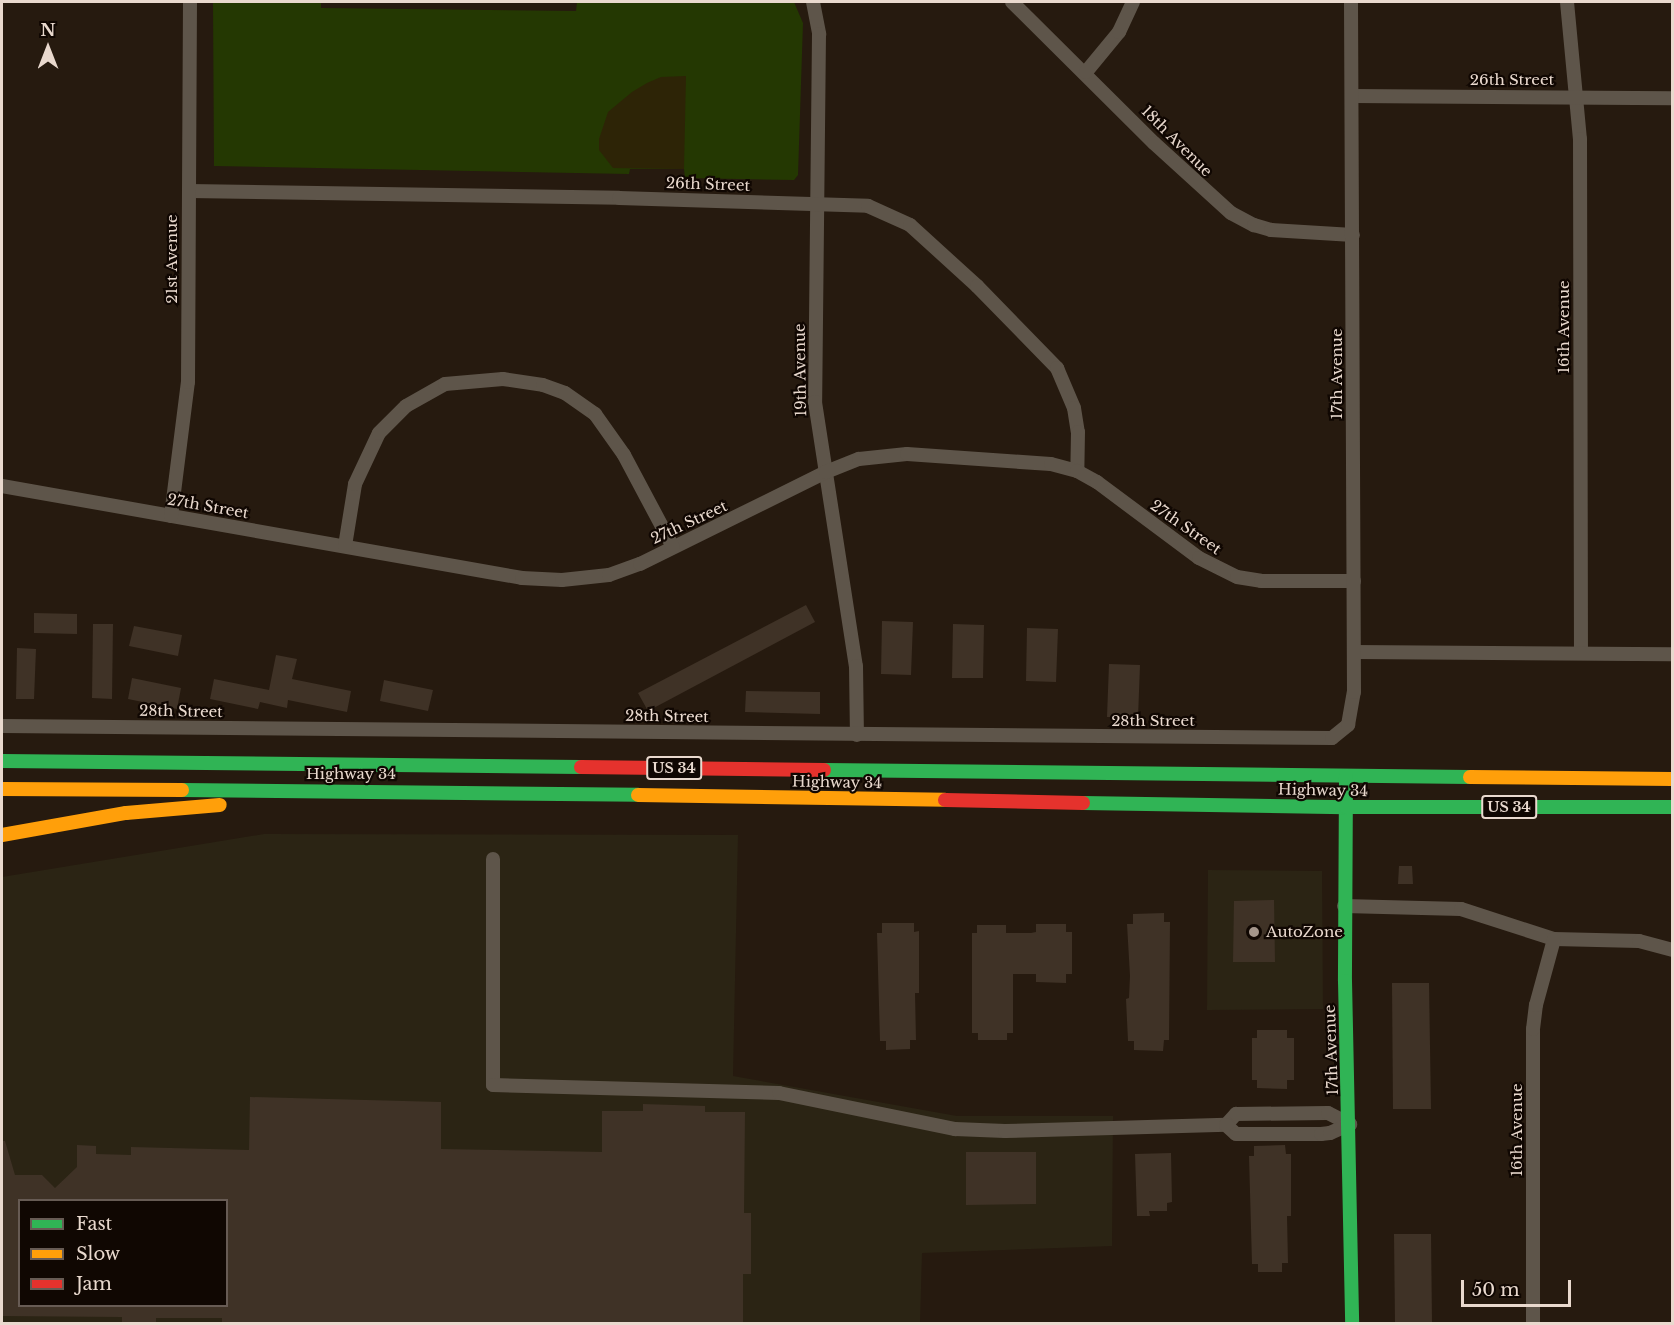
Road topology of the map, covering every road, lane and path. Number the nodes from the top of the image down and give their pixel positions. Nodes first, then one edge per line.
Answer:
1 (190, 2) edge
2 (813, 2) edge
3 (1012, 2) edge
4 (1133, 2) edge
5 (1351, 2) edge
6 (1567, 2) edge
7 (1086, 72) junction
8 (1352, 96) junction
9 (1577, 97) junction
10 (1672, 98) edge
11 (189, 191) junction
12 (816, 204) junction
13 (1353, 235) junction
14 (1077, 471) junction
15 (826, 472) junction
16 (2, 486) edge
17 (171, 516) junction
18 (345, 546) junction
19 (673, 547) junction
20 (1354, 581) junction
21 (1354, 652) junction
22 (1581, 653) junction
23 (1672, 654) edge
24 (2, 726) edge
25 (857, 735) junction
26 (1332, 738) joint
27 (2, 761) edge
28 (1346, 776) junction
29 (1672, 779) edge
30 (2, 789) edge
31 (398, 791) junction
32 (1346, 807) junction
33 (1672, 807) edge
34 (2, 835) edge
35 (493, 860) dead end
36 (1344, 906) junction
37 (1554, 939) junction
38 (1672, 951) edge
39 (1350, 1124) junction
40 (1226, 1125) junction
41 (1352, 1323) edge
42 (1533, 1323) edge

1 - 11 street, 21st Avenue
2 - 12 street, 19th Avenue
3 - 7 street, 18th Avenue
4 - 7 street
5 - 8 street, 17th Avenue
6 - 9 street, 16th Avenue
7 - 13 street, 18th Avenue
8 - 9 street, 26th Street
8 - 13 street, 17th Avenue
9 - 10 street, 26th Street
9 - 22 street, 16th Avenue
11 - 12 street, 26th Street
11 - 17 street, 21st Avenue
12 - 14 street, 26th Street
12 - 15 street, 19th Avenue
13 - 20 street, 17th Avenue
14 - 15 street, 27th Street
14 - 20 street, 27th Street
15 - 19 street, 27th Street
15 - 25 street, 19th Avenue
16 - 17 street, 27th Street
17 - 18 street, 27th Street
18 - 19 street, 27th Street
18 - 19 street
20 - 21 street, 17th Avenue
21 - 22 street
21 - 26 street, 17th Avenue
22 - 23 street
24 - 25 street, 28th Street
25 - 26 street, 28th Street
27 - 28 main road, Highway 34 / US 34
28 - 29 main road, Highway 34 / US 34
28 - 32 main road, 17th Avenue
30 - 31 main road, Highway 34 / US 34
31 - 32 main road, Highway 34 / US 34
31 - 34 main road
32 - 33 main road, Highway 34 / US 34
32 - 36 main road, 17th Avenue
35 - 40 street
36 - 37 street
36 - 39 main road, 17th Avenue
37 - 38 street
37 - 42 street, 16th Avenue
39 - 40 street
39 - 40 street
39 - 41 main road, 17th Avenue

